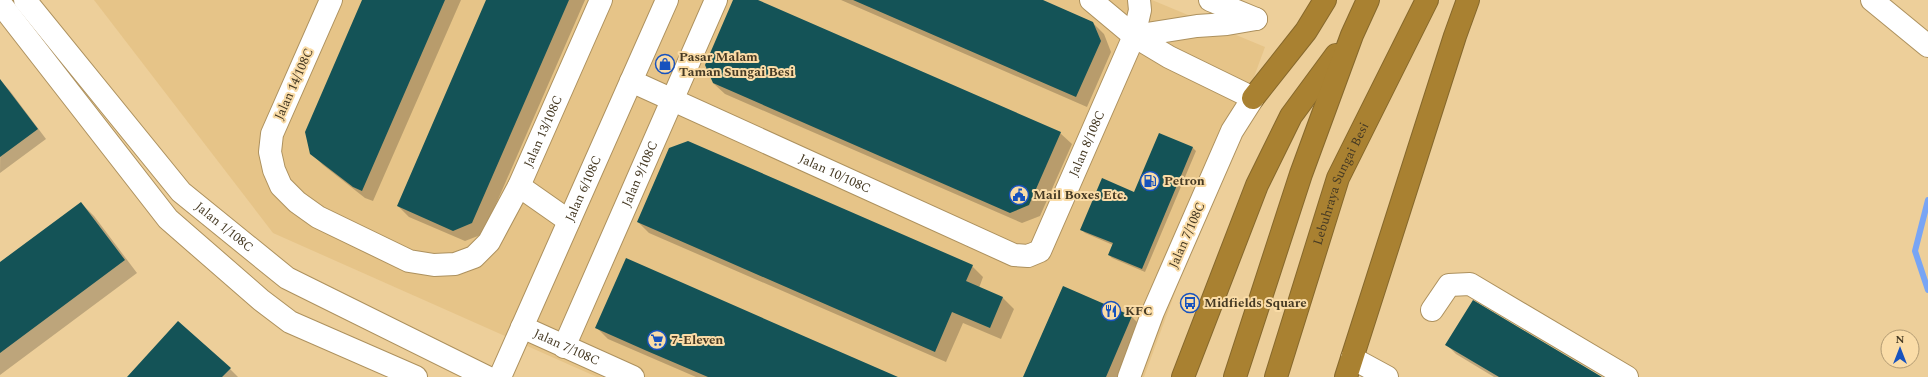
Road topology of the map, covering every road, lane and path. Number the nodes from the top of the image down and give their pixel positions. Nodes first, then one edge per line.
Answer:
1 (25, 0) edge
2 (331, 0) edge
3 (601, 0) edge
4 (667, 0) edge
5 (716, 0) edge
6 (1091, 0) edge
7 (1140, 0) edge
8 (1210, 0) edge
9 (1325, 0) edge
10 (1368, 0) edge
11 (1427, 0) edge
12 (1468, 0) edge
13 (1872, 0) edge
14 (0, 3) edge
15 (1352, 35) junction
16 (1134, 36) junction
17 (1928, 46) edge
18 (631, 81) junction
19 (1253, 98) junction
20 (672, 100) junction
21 (519, 186) junction
22 (569, 220) junction
23 (1040, 251) joint
24 (474, 257) joint
25 (1432, 310) dead end
26 (522, 328) junction
27 (564, 347) junction
28 (1349, 368) edge
29 (1131, 376) edge
30 (416, 377) edge
31 (487, 377) edge
32 (500, 377) edge
33 (633, 377) edge
34 (1183, 377) edge
35 (1235, 377) edge
36 (1276, 377) edge
37 (1387, 377) edge
38 (1627, 377) edge

1 - 31 street, Jalan 1/108C
2 - 24 street, Jalan 14/108C
3 - 21 street, Jalan 13/108C
4 - 18 street, Jalan 6/108C
5 - 20 street, Jalan 9/108C
6 - 16 street
7 - 16 street, Jalan 8/108C
8 - 16 street
9 - 19 highway
10 - 15 highway
11 - 36 highway, Lebuhraya Sungai Besi
12 - 28 highway
13 - 17 street
14 - 30 street
15 - 34 highway
15 - 35 highway
16 - 19 street
16 - 23 street, Jalan 8/108C
18 - 20 street, Jalan 10/108C
18 - 22 street, Jalan 6/108C
19 - 29 street, Jalan 7/108C
20 - 23 street, Jalan 10/108C
20 - 27 street, Jalan 9/108C
21 - 22 street
21 - 24 street, Jalan 13/108C
22 - 26 street, Jalan 6/108C
25 - 38 street
26 - 27 street, Jalan 7/108C
26 - 32 street, Jalan 6/108C
27 - 33 street, Jalan 7/108C
28 - 37 street

